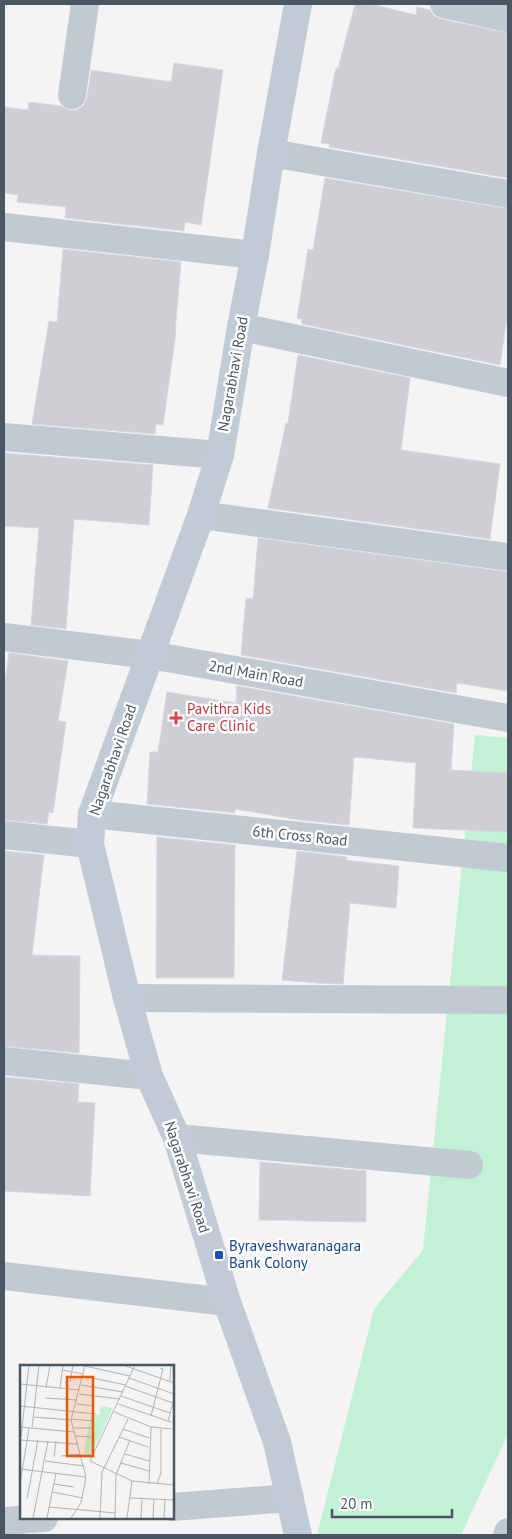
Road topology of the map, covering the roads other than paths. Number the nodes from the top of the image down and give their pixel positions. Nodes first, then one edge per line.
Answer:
1 (86, 4) edge
2 (298, 4) edge
3 (444, 4) edge
4 (508, 18) edge
5 (72, 95) dead end
6 (271, 153) junction
7 (508, 194) edge
8 (4, 227) edge
9 (255, 255) junction
10 (240, 327) junction
11 (508, 383) edge
12 (4, 437) edge
13 (220, 455) junction
14 (201, 515) junction
15 (508, 557) edge
16 (4, 637) edge
17 (150, 655) junction
18 (508, 718) edge
19 (92, 814) junction
20 (4, 835) edge
21 (90, 844) junction
22 (508, 858) edge
23 (127, 998) junction
24 (508, 1000) edge
25 (4, 1062) edge
26 (149, 1076) junction
27 (177, 1138) junction
28 (469, 1166) dead end
29 (4, 1276) edge
30 (227, 1302) junction
31 (290, 1498) junction
32 (174, 1507) edge
33 (31, 1519) edge
34 (4, 1521) edge
35 (298, 1535) edge

1 - 5 street
2 - 6 main road, Nagarabhavi Road
3 - 4 street
6 - 7 street
6 - 9 main road, Nagarabhavi Road
8 - 9 street
9 - 10 main road, Nagarabhavi Road
10 - 11 street
10 - 13 main road, Nagarabhavi Road
12 - 13 street
13 - 14 main road, Nagarabhavi Road
14 - 15 street
14 - 17 main road, Nagarabhavi Road
16 - 17 street, 2nd Main Road
17 - 18 street, 2nd Main Road
17 - 19 main road, Nagarabhavi Road
19 - 21 main road, Nagarabhavi Road
19 - 22 street, 6th Cross Road
20 - 21 street
21 - 23 main road, Nagarabhavi Road
23 - 24 street
23 - 26 main road, Nagarabhavi Road
25 - 26 street
26 - 27 main road, Nagarabhavi Road
27 - 28 street
27 - 30 main road, Nagarabhavi Road
29 - 30 street
30 - 31 main road, Nagarabhavi Road
31 - 32 street
31 - 35 main road, Nagarabhavi Road
33 - 34 street

